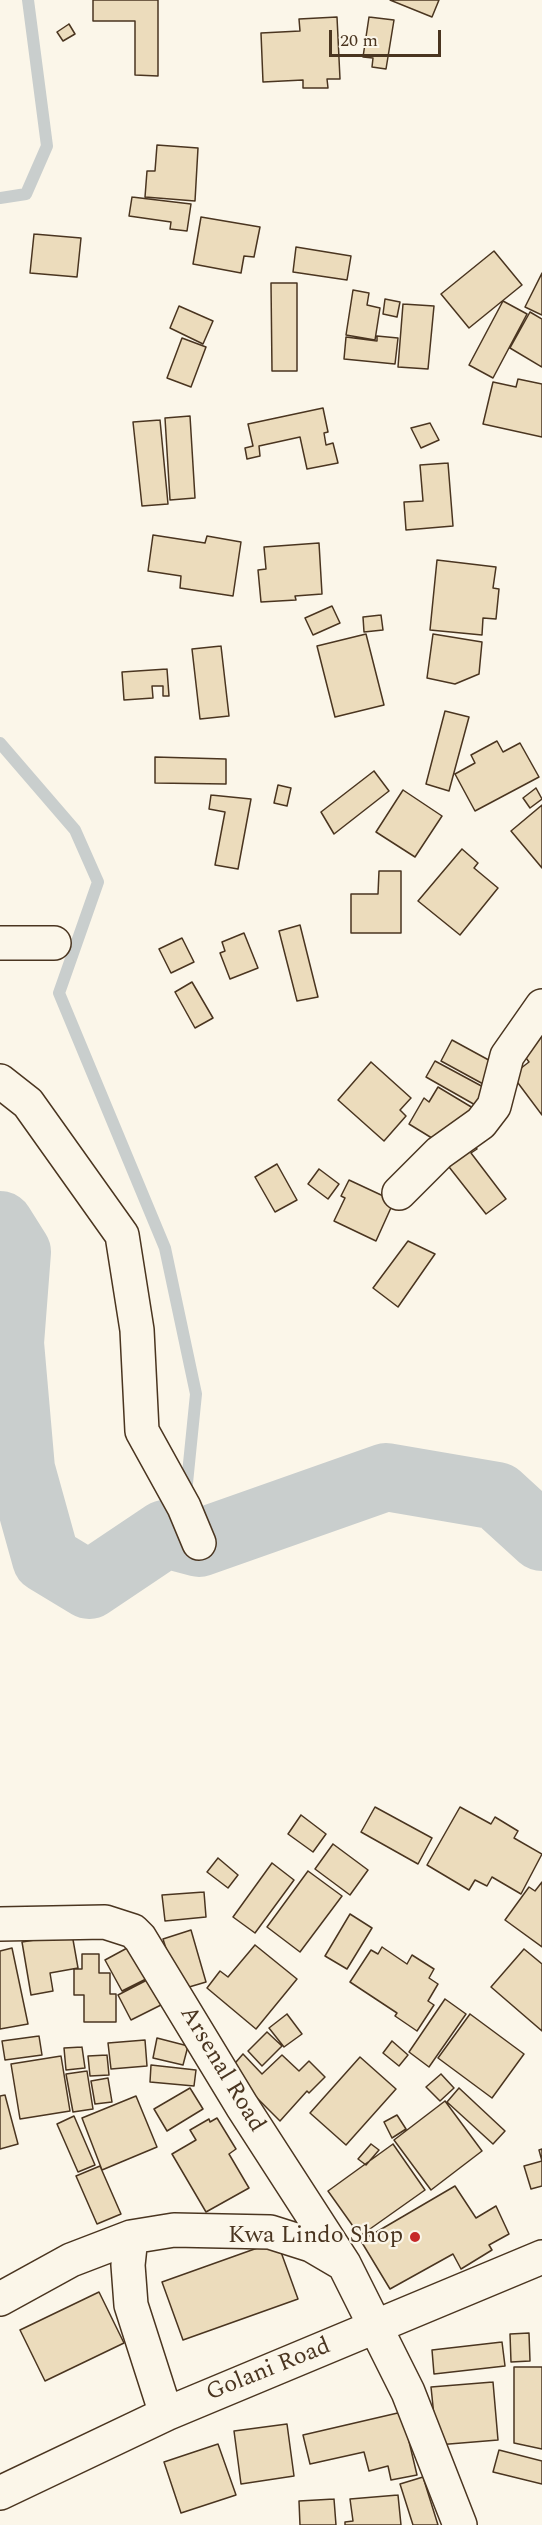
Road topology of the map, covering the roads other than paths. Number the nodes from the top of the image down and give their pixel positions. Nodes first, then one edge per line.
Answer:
1 (0, 943) edge
2 (54, 943) dead end
3 (542, 1006) edge
4 (0, 1080) edge
5 (399, 1193) dead end
6 (199, 1543) dead end
7 (0, 1924) edge
8 (131, 2237) junction
9 (542, 2258) edge
10 (344, 2264) junction
11 (0, 2299) edge
12 (376, 2326) junction
13 (166, 2414) junction
14 (0, 2493) edge
15 (460, 2525) edge

1 - 2 street
3 - 5 street
4 - 6 street
7 - 10 street, Arsenal Road
8 - 10 street
8 - 11 street
8 - 13 street
9 - 12 street, Golani Road
10 - 12 street, Arsenal Road
12 - 13 street, Golani Road
12 - 15 street, Arsenal Road
13 - 14 street, Golani Road

